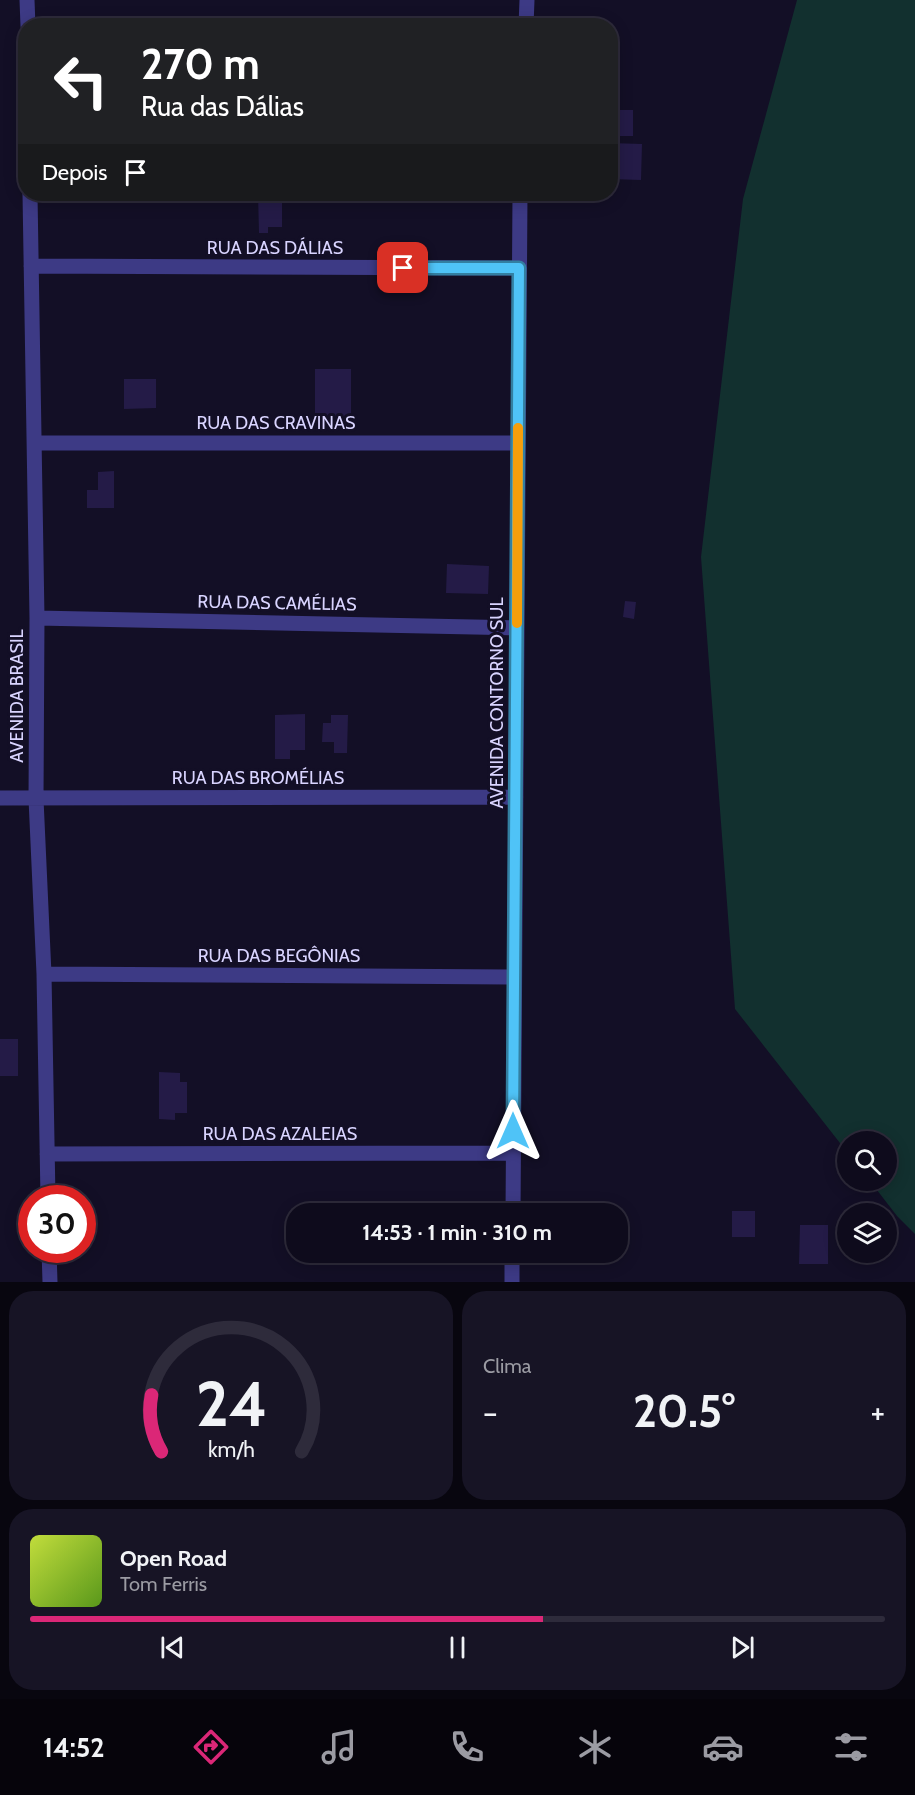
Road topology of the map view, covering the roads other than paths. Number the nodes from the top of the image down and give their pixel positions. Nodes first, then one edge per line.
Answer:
1 (27, 0) edge
2 (527, 0) edge
3 (28, 18) edge
4 (526, 18) edge
5 (30, 201) edge
6 (520, 201) edge
7 (31, 266) junction
8 (519, 268) junction
9 (35, 443) junction
10 (518, 443) junction
11 (37, 618) junction
12 (517, 628) junction
13 (516, 797) junction
14 (0, 798) edge
15 (36, 799) junction
16 (44, 974) junction
17 (514, 977) junction
18 (513, 1153) junction
19 (47, 1155) junction
20 (48, 1185) edge
21 (513, 1203) edge
22 (50, 1263) edge
23 (512, 1263) edge
24 (50, 1282) edge
25 (512, 1282) edge

1 - 3 street
2 - 4 street
5 - 7 street, AVENIDA BRASIL
6 - 8 street, AVENIDA CONTORNO SUL
7 - 8 street, RUA DAS DÁLIAS
7 - 9 street, AVENIDA BRASIL
8 - 10 street, AVENIDA CONTORNO SUL
9 - 10 street, RUA DAS CRAVINAS
9 - 11 street, AVENIDA BRASIL
10 - 12 street, AVENIDA CONTORNO SUL
11 - 12 street, RUA DAS CAMÉLIAS
11 - 15 street, AVENIDA BRASIL
12 - 13 street, AVENIDA CONTORNO SUL
13 - 15 street, RUA DAS BROMÉLIAS
13 - 17 street, AVENIDA CONTORNO SUL
14 - 15 street, RUA DAS BROMÉLIAS
15 - 16 street, AVENIDA BRASIL
16 - 17 street, RUA DAS BEGÔNIAS
16 - 19 street, AVENIDA BRASIL
17 - 18 street, AVENIDA CONTORNO SUL
18 - 19 street, RUA DAS AZALEIAS
18 - 21 street, AVENIDA CONTORNO SUL
19 - 20 street, AVENIDA BRASIL
22 - 24 street
23 - 25 street

